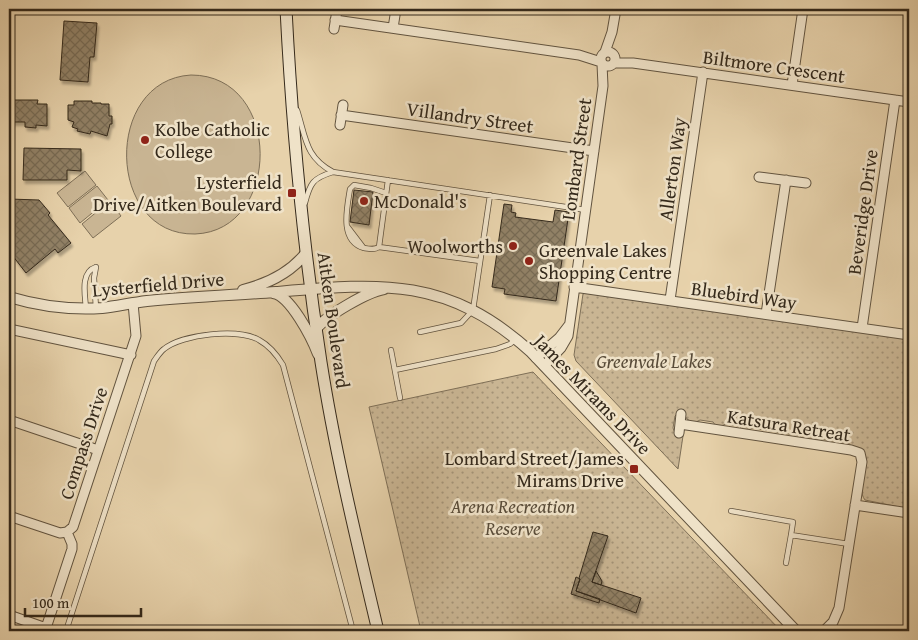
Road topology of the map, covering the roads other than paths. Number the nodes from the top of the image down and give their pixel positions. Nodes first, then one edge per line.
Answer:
1 (286, 9) edge
2 (396, 9) edge
3 (616, 9) edge
4 (804, 9) edge
5 (393, 28) junction
6 (334, 29) dead end
7 (608, 59) junction
8 (703, 72) junction
9 (792, 85) junction
10 (292, 94) junction
11 (895, 100) junction
12 (909, 102) edge
13 (343, 105) dead end
14 (594, 151) junction
15 (333, 172) junction
16 (759, 176) dead end
17 (388, 180) junction
18 (786, 180) junction
19 (806, 183) dead end
20 (386, 193) junction
21 (490, 195) junction
22 (586, 210) junction
23 (303, 211) junction
24 (379, 247) junction
25 (306, 253) junction
26 (480, 261) junction
27 (574, 286) junction
28 (392, 287) junction
29 (311, 289) junction
30 (268, 292) junction
31 (218, 296) junction
32 (9, 297) edge
33 (670, 300) junction
34 (133, 303) junction
35 (91, 308) junction
36 (473, 310) junction
37 (766, 314) junction
38 (569, 325) junction
39 (9, 328) edge
40 (316, 328) junction
41 (862, 328) junction
42 (420, 332) dead end
43 (909, 335) edge
44 (516, 339) junction
45 (390, 350) dead end
46 (131, 355) junction
47 (536, 358) junction
48 (321, 362) junction
49 (544, 366) junction
50 (395, 370) junction
51 (400, 398) dead end
52 (681, 414) dead end
53 (9, 420) edge
54 (98, 450) junction
55 (855, 505) junction
56 (731, 511) dead end
57 (909, 513) edge
58 (9, 516) edge
59 (67, 532) junction
60 (791, 535) junction
61 (849, 544) junction
62 (786, 563) dead end
63 (9, 615) edge
64 (46, 629) edge
65 (66, 631) edge
66 (353, 631) edge
67 (378, 631) edge
68 (796, 631) edge
69 (824, 631) edge

1 - 10 main road, Aitken Boulevard
2 - 5 street
3 - 7 street, Lombard Street
4 - 9 street
5 - 6 street, Biltmore Crescent
5 - 7 street, Biltmore Crescent
7 - 8 street, Biltmore Crescent
7 - 14 street, Lombard Street
8 - 9 street, Biltmore Crescent
8 - 33 street, Allerton Way
9 - 11 street, Biltmore Crescent
10 - 15 lane
10 - 23 main road, Aitken Boulevard
11 - 12 street, Biltmore Crescent
11 - 41 street, Beveridge Drive
13 - 14 street, Villandry Street
14 - 22 street, Lombard Street
15 - 17 lane
15 - 23 lane
16 - 18 street
17 - 20 lane
17 - 21 lane
18 - 19 street
18 - 37 street
20 - 24 lane
20 - 24 lane
21 - 22 lane
21 - 26 lane
22 - 27 street, Lombard Street
23 - 25 main road, Aitken Boulevard
24 - 26 lane
25 - 29 main road, Aitken Boulevard
25 - 31 street
26 - 36 lane
27 - 33 street, Bluebird Way
27 - 38 street, Lombard Street
28 - 29 street, James Mirams Drive
28 - 36 street, James Mirams Drive
28 - 40 street
29 - 30 street, Lysterfield Drive
29 - 40 main road, Aitken Boulevard
30 - 31 street, Lysterfield Drive
30 - 48 street
31 - 34 street, Lysterfield Drive
32 - 35 street, Lysterfield Drive
33 - 37 street, Bluebird Way
34 - 35 street, Lysterfield Drive
34 - 46 street, Compass Drive
35 - 35 lane
36 - 42 lane
36 - 44 street, James Mirams Drive
37 - 41 street, Bluebird Way
38 - 47 street
38 - 49 street, Lombard Street
39 - 46 street
40 - 48 main road, Aitken Boulevard
41 - 43 street, Bluebird Way
44 - 47 street, James Mirams Drive
44 - 50 lane
45 - 50 lane
46 - 54 street, Compass Drive
47 - 49 street, James Mirams Drive
48 - 67 main road, Aitken Boulevard
49 - 68 street, James Mirams Drive
50 - 51 lane
52 - 55 street, Katsura Retreat
53 - 54 street
54 - 59 street, Compass Drive
55 - 57 street
55 - 61 street, Katsura Retreat
56 - 60 lane
58 - 59 street
59 - 64 street
60 - 61 lane
60 - 62 lane
61 - 69 street, Katsura Retreat
63 - 64 street
65 - 66 lane

